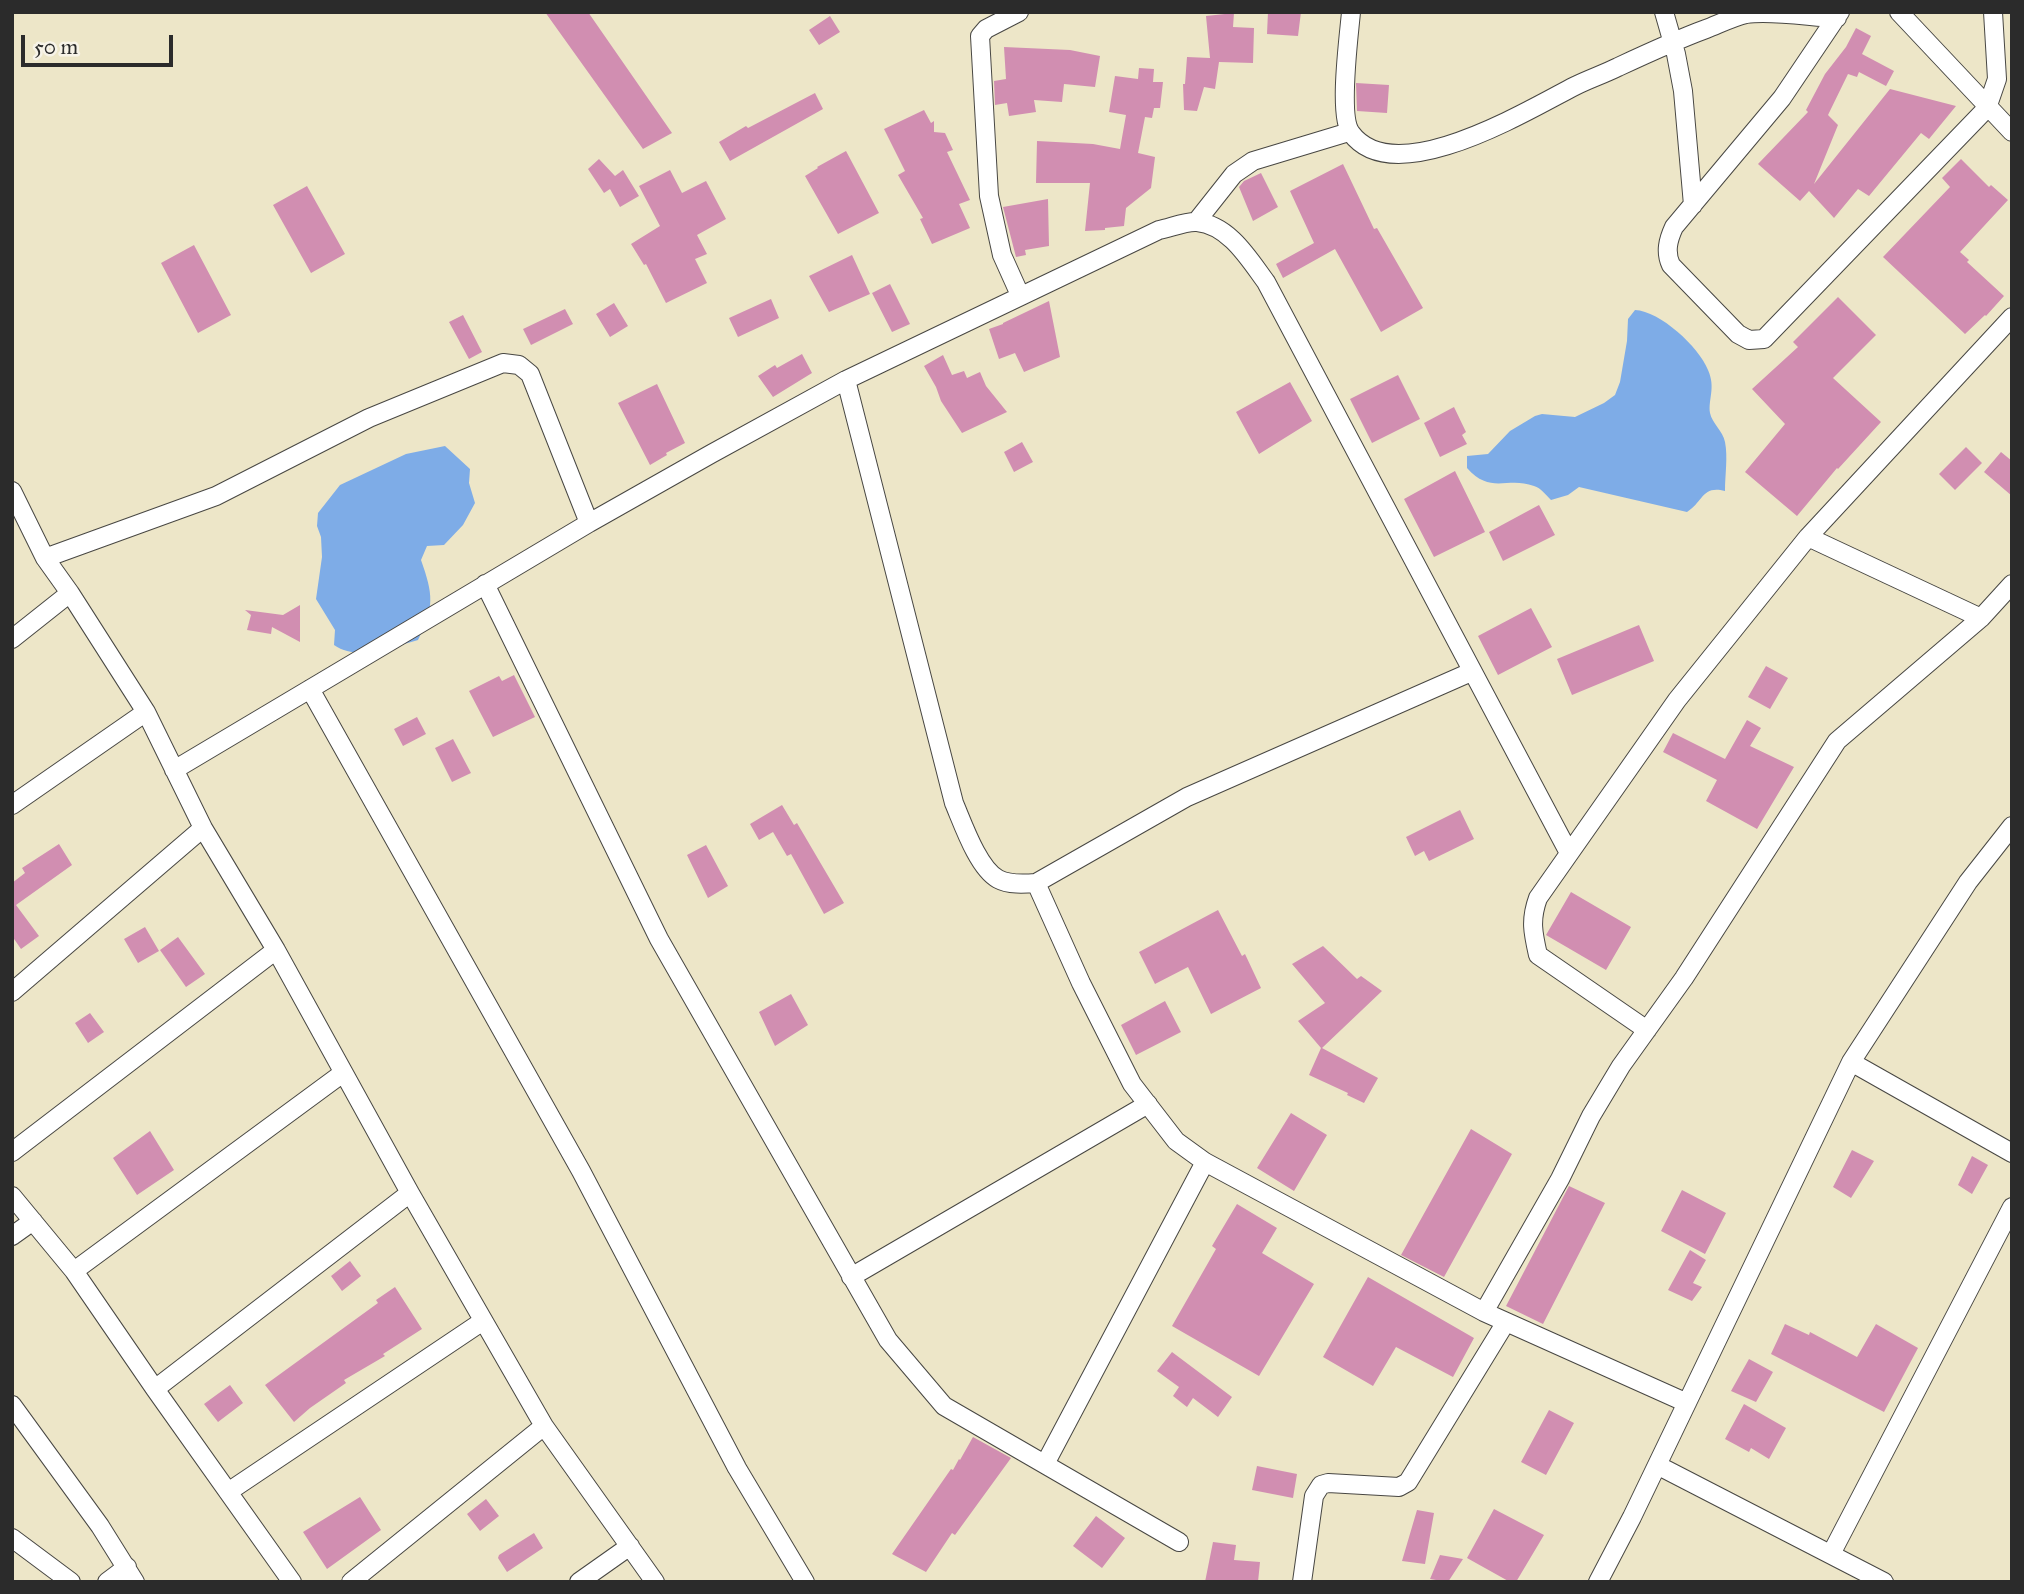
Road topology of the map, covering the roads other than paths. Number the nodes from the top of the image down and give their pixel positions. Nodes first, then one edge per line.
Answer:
1 (1019, 12) edge
2 (1351, 12) edge
3 (1664, 12) edge
4 (1899, 12) edge
5 (1993, 12) edge
6 (1838, 15) edge
7 (1672, 41) junction
8 (1987, 108) junction
9 (1349, 132) junction
10 (2012, 132) edge
11 (1693, 205) junction
12 (1196, 222) junction
13 (1020, 295) junction
14 (2012, 317) edge
15 (846, 380) junction
16 (12, 491) edge
17 (589, 523) junction
18 (1808, 537) junction
19 (45, 558) junction
20 (485, 584) junction
21 (2012, 584) edge
22 (71, 593) junction
23 (1982, 618) junction
24 (12, 639) edge
25 (1472, 672) junction
26 (310, 689) junction
27 (146, 712) junction
28 (174, 770) junction
29 (12, 805) edge
30 (2012, 826) edge
31 (203, 828) junction
32 (1569, 853) junction
33 (1036, 883) junction
34 (276, 950) junction
35 (12, 992) edge
36 (1647, 1030) junction
37 (1851, 1062) junction
38 (344, 1073) junction
39 (1147, 1104) junction
40 (12, 1152) edge
41 (2012, 1153) edge
42 (1205, 1162) junction
43 (410, 1194) junction
44 (12, 1196) edge
45 (2012, 1207) edge
46 (33, 1221) junction
47 (12, 1236) edge
48 (74, 1271) junction
49 (850, 1277) junction
50 (1484, 1312) junction
51 (483, 1321) junction
52 (1506, 1322) junction
53 (155, 1389) junction
54 (1687, 1403) junction
55 (12, 1405) edge
56 (544, 1426) junction
57 (1045, 1464) junction
58 (1657, 1465) junction
59 (228, 1492) junction
60 (12, 1538) edge
61 (1178, 1542) dead end
62 (630, 1545) junction
63 (1831, 1554) junction
64 (131, 1574) edge
65 (71, 1582) edge
66 (107, 1582) edge
67 (292, 1582) edge
68 (351, 1582) edge
69 (579, 1582) edge
70 (655, 1582) edge
71 (805, 1582) edge
72 (1302, 1582) edge
73 (1598, 1582) edge
74 (1884, 1582) edge

1 - 13 street
2 - 9 street
3 - 7 street
4 - 8 street
5 - 8 street
6 - 7 street
6 - 11 street
7 - 9 street
7 - 11 street
8 - 10 street
8 - 11 street
9 - 12 street
12 - 13 street
12 - 25 street
13 - 15 street
14 - 18 street
15 - 17 street
15 - 33 street
16 - 19 street
17 - 19 street
17 - 20 street
18 - 23 street
18 - 32 street
19 - 22 street
20 - 26 street
20 - 49 street
21 - 23 street
22 - 24 street
22 - 27 street
23 - 36 street
25 - 32 street
25 - 33 street
26 - 28 street
26 - 71 street
27 - 28 street
27 - 29 street
28 - 31 street
30 - 37 street
31 - 34 street
31 - 35 street
32 - 36 street
33 - 39 street
34 - 38 street
34 - 40 street
36 - 50 street
37 - 41 street
37 - 54 street
38 - 43 street
38 - 48 street
39 - 42 street
39 - 49 street
42 - 50 street
42 - 57 street
43 - 51 street
43 - 53 street
44 - 46 street
45 - 63 street
46 - 47 street
46 - 48 street
48 - 53 street
49 - 57 street
50 - 52 street
51 - 56 street
51 - 59 street
52 - 54 street
52 - 72 street
53 - 59 street
54 - 58 street
55 - 64 street
56 - 62 street
56 - 68 street
57 - 61 street
58 - 63 street
58 - 73 street
59 - 67 street
60 - 65 street
62 - 69 street
62 - 70 street
63 - 74 street
64 - 66 street

